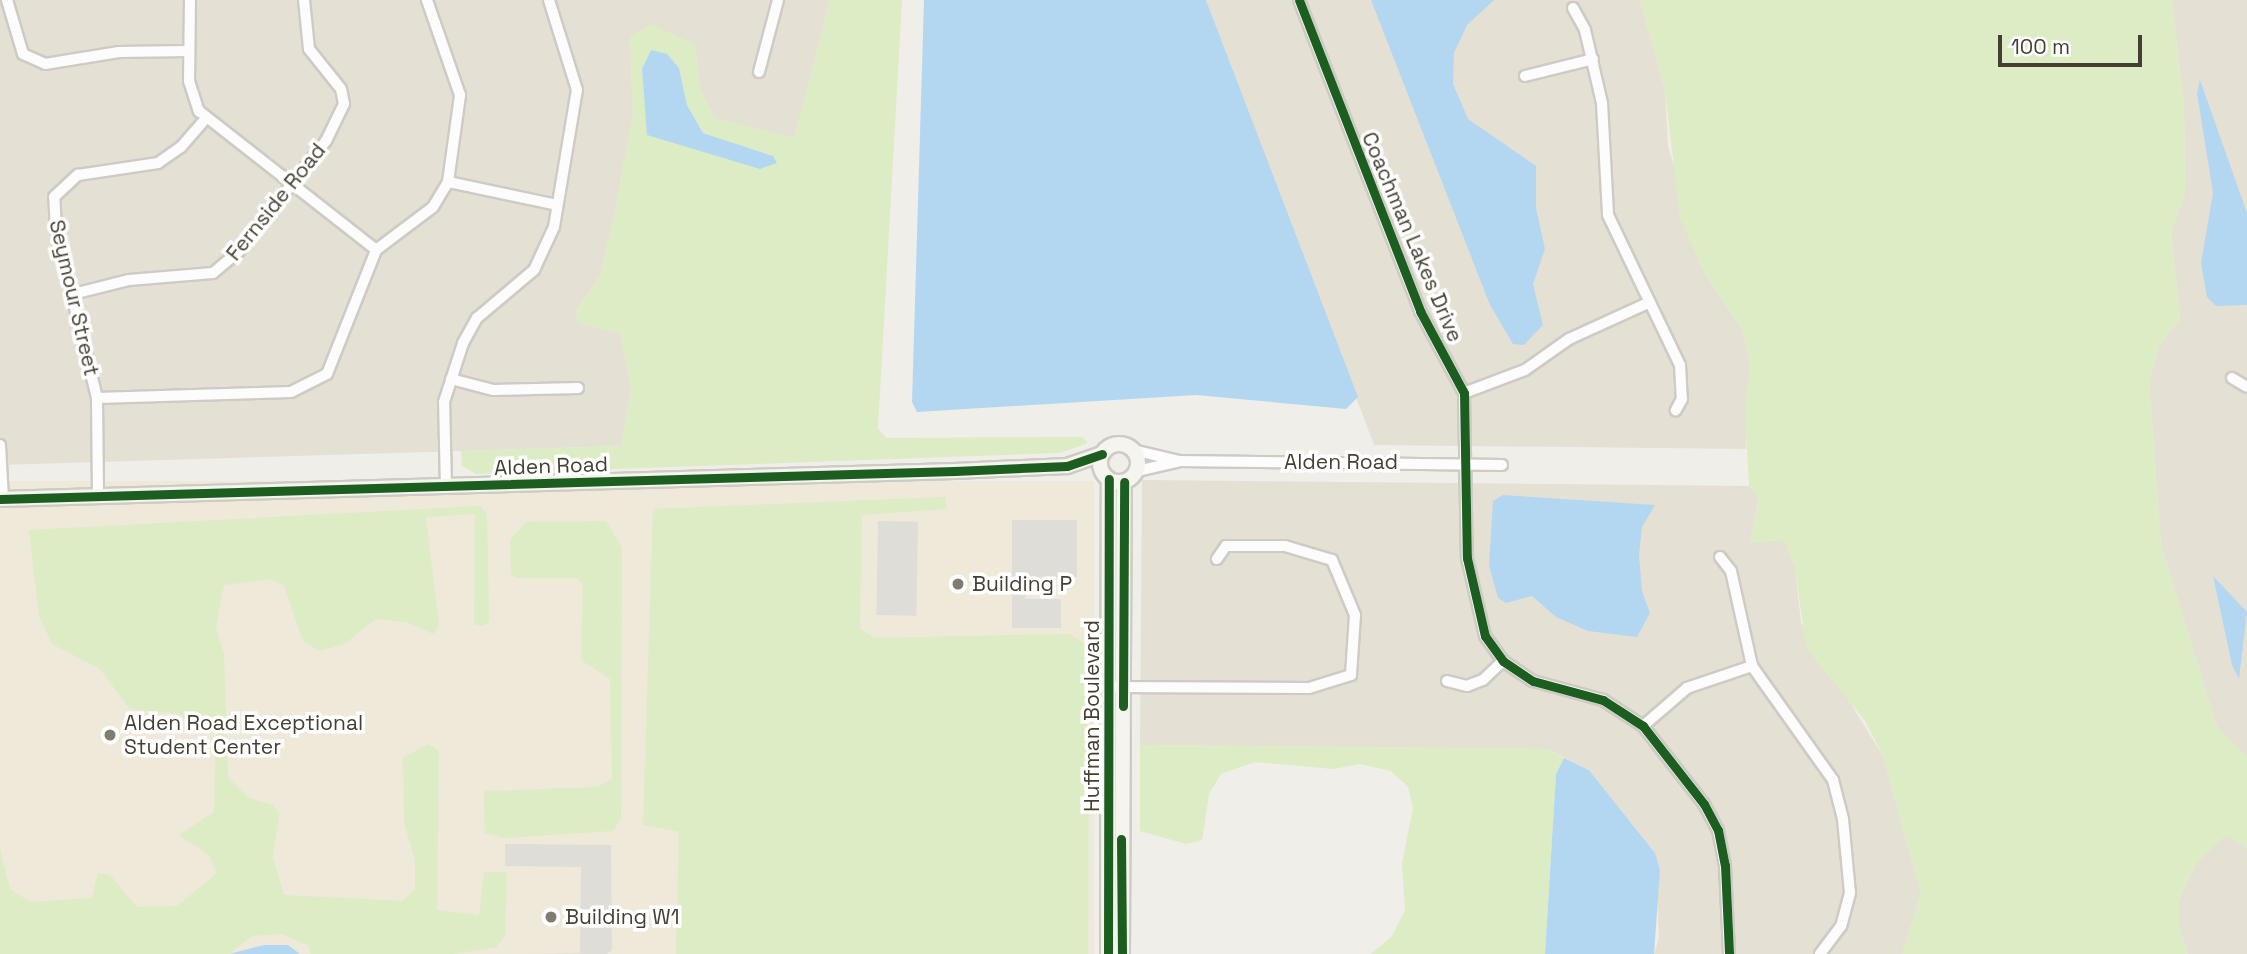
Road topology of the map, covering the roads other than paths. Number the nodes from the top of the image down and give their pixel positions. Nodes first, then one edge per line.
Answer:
1 (7, 0) edge
2 (190, 0) edge
3 (304, 0) edge
4 (427, 0) edge
5 (549, 0) edge
6 (778, 0) edge
7 (1299, 0) edge
8 (1573, 8) dead end
9 (188, 51) junction
10 (1593, 59) junction
11 (759, 72) dead end
12 (1525, 76) dead end
13 (205, 118) junction
14 (448, 182) junction
15 (291, 184) junction
16 (557, 205) junction
17 (376, 250) junction
18 (73, 294) junction
19 (1648, 303) junction
20 (2232, 378) dead end
21 (451, 379) junction
22 (2247, 387) edge
23 (578, 388) dead end
24 (1464, 393) junction
25 (97, 398) junction
26 (1676, 410) dead end
27 (0, 445) edge
28 (1133, 450) junction
29 (1102, 454) junction
30 (1180, 461) junction
31 (1464, 463) junction
32 (1502, 465) dead end
33 (1067, 466) junction
34 (1137, 471) junction
35 (1113, 479) junction
36 (446, 487) junction
37 (97, 495) junction
38 (2, 499) edge
39 (1720, 557) dead end
40 (1217, 559) dead end
41 (1503, 661) junction
42 (1752, 666) junction
43 (1447, 681) dead end
44 (1117, 687) junction
45 (1643, 726) junction
46 (1108, 954) edge
47 (1122, 954) edge
48 (1729, 954) edge
49 (1820, 954) edge

1 - 9 street
2 - 9 street
3 - 15 street, Fernside Road
4 - 14 street
5 - 16 street
6 - 11 street
7 - 24 street, Coachman Lakes Drive
8 - 10 street
9 - 13 street
10 - 12 street
10 - 19 street
13 - 15 street
13 - 18 street, Seymour Street
14 - 16 street
14 - 17 street
15 - 17 street
15 - 18 street, Fernside Road
16 - 21 street
17 - 25 street
18 - 25 street, Seymour Street
19 - 24 street
19 - 26 street
20 - 22 street
21 - 23 street
21 - 36 street
24 - 31 street, Coachman Lakes Drive
25 - 37 street, Seymour Street
27 - 38 street
28 - 29 street, Alden Road
28 - 30 street, Alden Road
28 - 34 street
29 - 33 street, Alden Road
29 - 35 street, Huffman Boulevard
30 - 31 street, Alden Road
30 - 34 street, Alden Road
31 - 32 street, Alden Road
31 - 41 street, Coachman Lakes Drive
33 - 35 street, Alden Road
33 - 36 street, Alden Road
34 - 35 street
35 - 44 street, Huffman Boulevard
36 - 37 street, Alden Road
37 - 38 street, Alden Road
39 - 42 street
40 - 44 street
41 - 43 street
41 - 45 street, Coachman Lakes Drive
42 - 45 street
42 - 49 street
44 - 46 street, Huffman Boulevard
44 - 47 street, Huffman Boulevard
45 - 48 street, Coachman Lakes Drive

